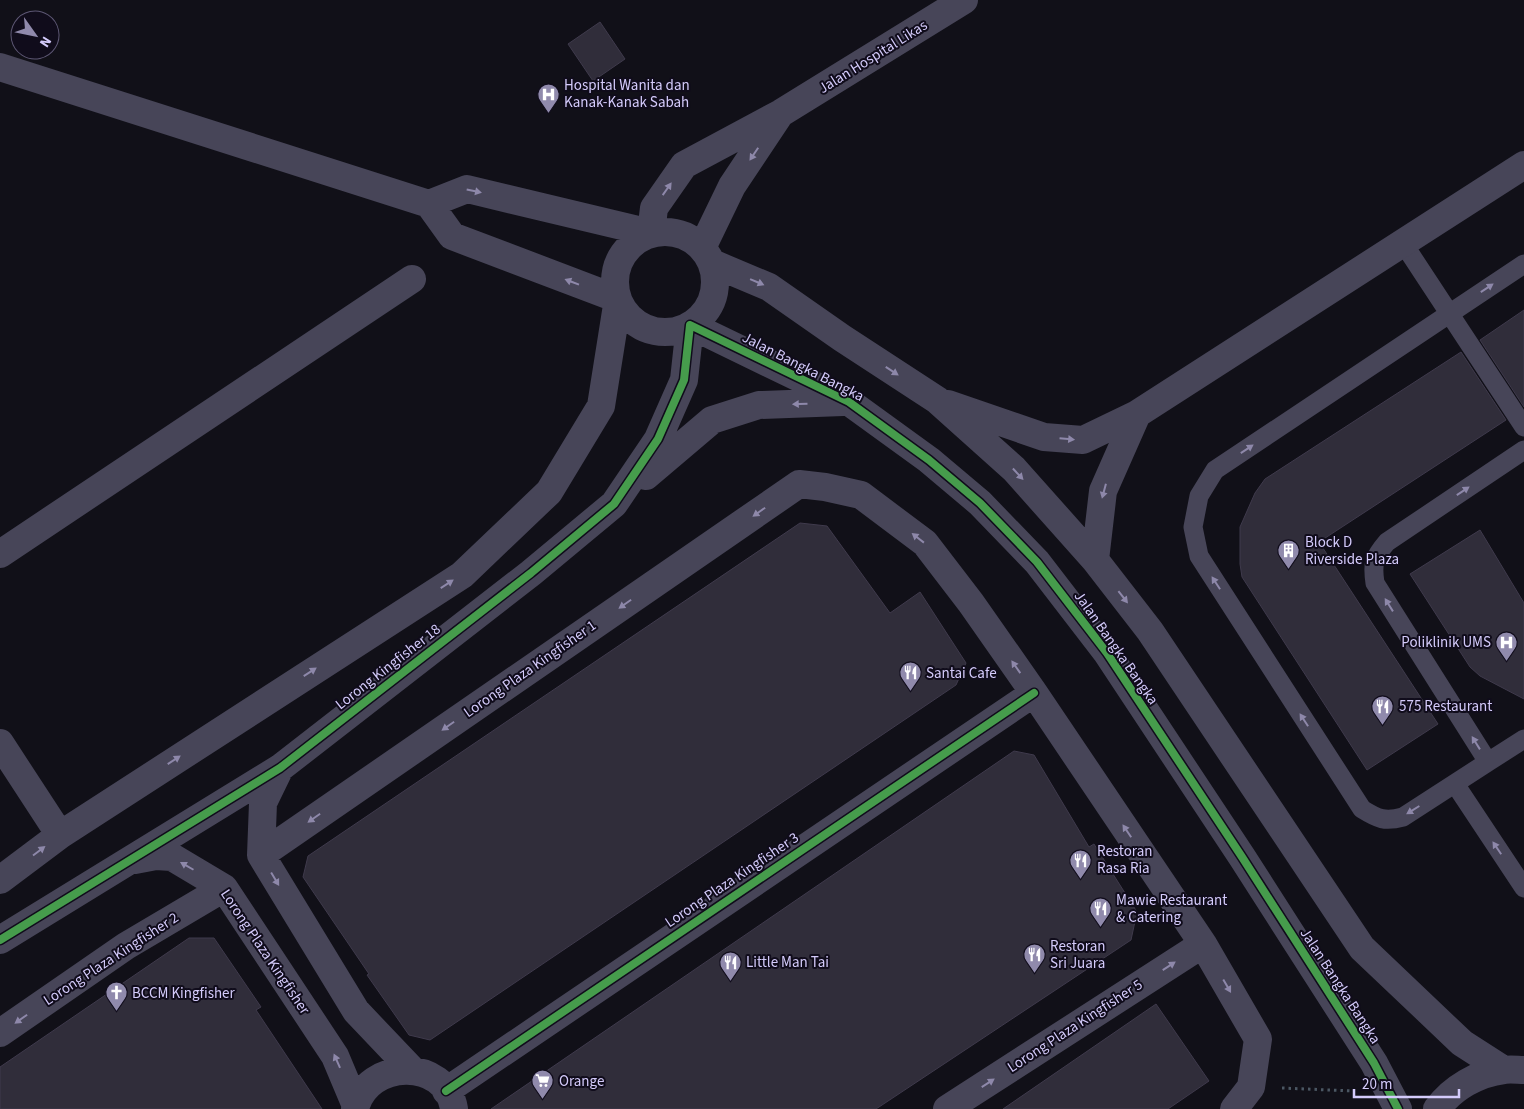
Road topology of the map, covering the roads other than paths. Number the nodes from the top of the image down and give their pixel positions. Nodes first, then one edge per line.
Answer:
1 (964, 0) edge
2 (0, 67) edge
3 (781, 113) junction
4 (1524, 165) edge
5 (429, 204) junction
6 (651, 233) junction
7 (1403, 242) junction
8 (707, 256) junction
9 (1524, 264) edge
10 (412, 279) dead end
11 (618, 299) junction
12 (1450, 313) junction
13 (690, 325) junction
14 (937, 400) junction
15 (849, 402) junction
16 (1136, 414) junction
17 (1524, 427) edge
18 (1524, 450) edge
19 (614, 504) junction
20 (0, 554) edge
21 (1095, 560) junction
22 (1034, 693) junction
23 (1524, 739) edge
24 (0, 743) edge
25 (1488, 762) junction
26 (280, 768) junction
27 (1454, 784) junction
28 (60, 835) junction
29 (261, 855) junction
30 (129, 861) junction
31 (0, 880) edge
32 (224, 888) junction
33 (1524, 888) edge
34 (0, 940) edge
35 (1203, 944) junction
36 (0, 1033) edge
37 (413, 1070) junction
38 (1514, 1070) edge
39 (450, 1100) edge
40 (1393, 1101) edge
41 (356, 1108) edge
42 (947, 1109) edge
43 (1234, 1109) edge
44 (1438, 1109) edge

1 - 3 street, Jalan Hospital Likas
2 - 5 street
6 -> 3 street, Jalan Hospital Likas
3 -> 8 street
4 - 7 street
5 -> 6 street
11 -> 5 street
6 - 8 street
6 - 11 street
7 - 12 lane
7 - 16 street
8 - 13 street
8 -> 14 street
12 -> 9 lane
10 - 20 street
11 - 13 street
28 -> 11 street
12 - 17 lane
27 -> 12 lane
13 - 15 street, Jalan Bangka Bangka
13 - 19 street, Lorong Kingfisher 18
14 -> 16 street
14 -> 21 street
15 -> 19 street
15 - 40 street, Jalan Bangka Bangka
16 -> 21 street
25 -> 18 lane
19 - 26 street, Lorong Kingfisher 18
21 -> 38 street
22 -> 29 street, Lorong Plaza Kingfisher 1
35 -> 22 street
22 - 39 street, Lorong Plaza Kingfisher 3
23 - 25 lane
24 - 28 street
25 - 27 lane
26 - 29 street
26 - 30 street, Lorong Kingfisher 18
33 -> 27 lane
31 -> 28 street
29 -> 37 street
32 -> 30 street, Lorong Plaza Kingfisher
30 - 34 street, Lorong Kingfisher 18
32 -> 36 street, Lorong Plaza Kingfisher 2
41 -> 32 street, Lorong Plaza Kingfisher
42 -> 35 street, Lorong Plaza Kingfisher 5
35 -> 43 street
37 - 39 street
37 - 41 street
38 - 44 street

